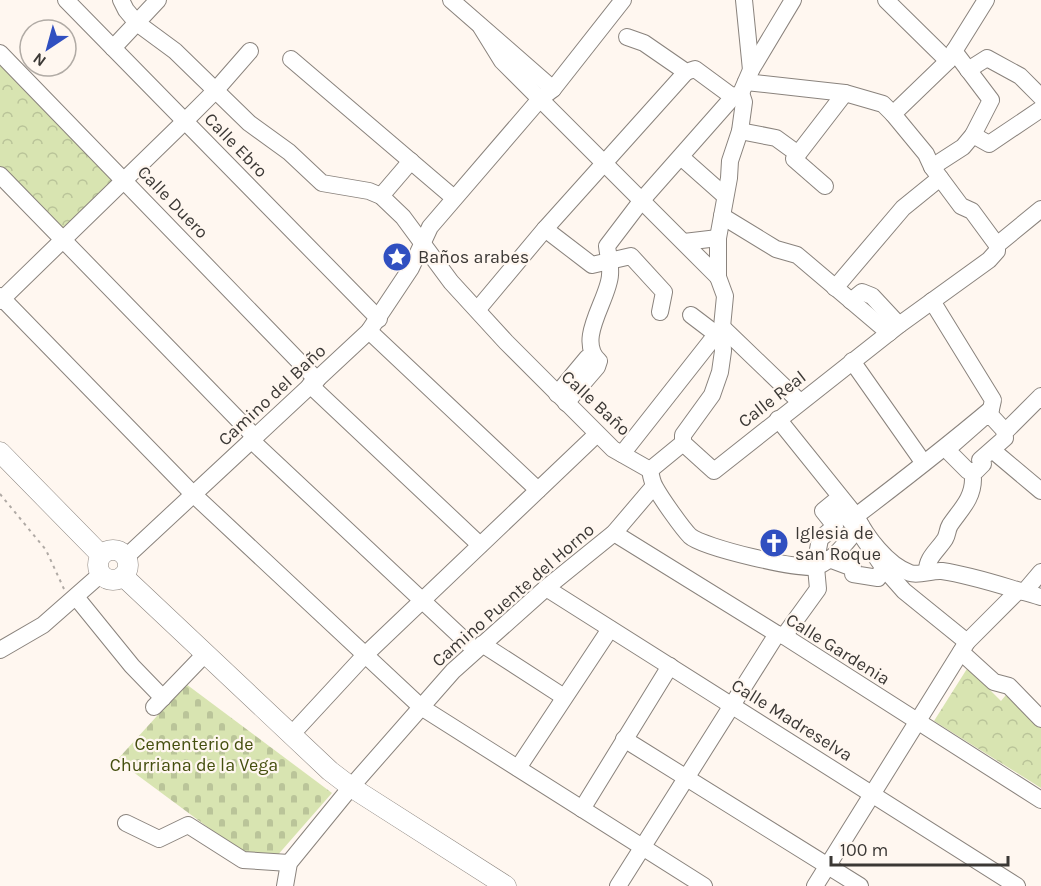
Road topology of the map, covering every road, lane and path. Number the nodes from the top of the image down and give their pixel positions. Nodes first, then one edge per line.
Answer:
1 (66, 0) edge
2 (122, 0) edge
3 (158, 0) edge
4 (451, 0) edge
5 (623, 0) edge
6 (744, 0) edge
7 (793, 0) edge
8 (886, 0) edge
9 (986, 0) edge
10 (137, 23) junction
11 (627, 37) dead end
12 (113, 48) junction
13 (250, 51) dead end
14 (0, 53) edge
15 (951, 56) junction
16 (291, 59) dead end
17 (968, 70) junction
18 (686, 72) junction
19 (743, 86) junction
20 (215, 91) junction
21 (845, 93) junction
22 (547, 94) junction
23 (1041, 97) edge
24 (1041, 109) edge
25 (893, 114) junction
26 (185, 121) junction
27 (740, 131) junction
28 (973, 135) junction
29 (798, 154) junction
30 (681, 157) junction
31 (411, 161) junction
32 (604, 163) junction
33 (936, 173) junction
34 (0, 175) edge
35 (124, 180) junction
36 (825, 186) dead end
37 (381, 196) junction
38 (725, 196) junction
39 (454, 198) junction
40 (642, 200) junction
41 (1041, 209) edge
42 (722, 216) junction
43 (545, 229) junction
44 (718, 238) junction
45 (63, 239) junction
46 (684, 242) junction
47 (421, 243) junction
48 (997, 245) junction
49 (609, 261) junction
50 (718, 278) junction
51 (835, 288) junction
52 (1, 298) edge
53 (932, 301) junction
54 (478, 309) junction
55 (660, 312) dead end
56 (691, 315) dead end
57 (374, 325) junction
58 (894, 329) junction
59 (719, 331) junction
60 (852, 361) junction
61 (313, 383) junction
62 (1041, 396) edge
63 (561, 399) junction
64 (800, 402) junction
65 (991, 409) junction
66 (778, 419) junction
67 (1008, 429) junction
68 (597, 434) junction
69 (253, 439) junction
70 (682, 443) junction
71 (942, 450) junction
72 (0, 452) edge
73 (622, 454) junction
74 (997, 454) junction
75 (923, 462) junction
76 (974, 475) junction
77 (652, 478) junction
78 (538, 490) junction
79 (1041, 491) edge
80 (0, 494) edge
81 (193, 494) junction
82 (858, 523) junction
83 (614, 532) junction
84 (480, 545) junction
85 (827, 560) junction
86 (101, 564) junction
87 (124, 566) junction
88 (888, 570) junction
89 (927, 572) junction
90 (1032, 585) edge
91 (546, 588) junction
92 (1041, 597) edge
93 (73, 600) junction
94 (422, 600) junction
95 (610, 628) junction
96 (781, 635) junction
97 (478, 647) junction
98 (964, 647) junction
99 (0, 651) edge
100 (205, 654) junction
101 (364, 655) junction
102 (670, 666) junction
103 (564, 697) junction
104 (732, 705) junction
105 (421, 707) junction
106 (1041, 719) edge
107 (918, 723) junction
108 (291, 735) junction
109 (624, 740) junction
110 (518, 768) junction
111 (686, 778) junction
112 (351, 787) junction
113 (873, 795) junction
114 (1041, 800) edge
115 (582, 809) junction
116 (126, 823) dead end
117 (643, 847) junction
118 (289, 863) junction
119 (828, 866) junction
120 (285, 886) edge
121 (506, 886) edge
122 (618, 886) edge
123 (704, 886) edge
124 (815, 886) edge
125 (860, 886) edge
126 (1017, 886) edge

1 - 12 street, Calle Ebro
2 - 10 street
3 - 10 street
4 - 22 street
5 - 22 street, Camino del Baño
6 - 19 street
7 - 19 street
8 - 15 street
9 - 15 street
10 - 12 street
10 - 20 street
11 - 18 street
12 - 26 street, Calle Ebro
13 - 20 street
14 - 35 street, Calle Duero
15 - 17 street
15 - 25 street
16 - 31 street
17 - 23 street
17 - 28 street
18 - 19 street
18 - 32 street
19 - 21 street
19 - 27 street
19 - 30 street
20 - 26 street
20 - 37 street
21 - 25 street
21 - 29 street
22 - 32 street
22 - 39 street, Camino del Baño
24 - 28 street
25 - 33 street
26 - 35 street
26 - 57 street, Calle Ebro
27 - 29 street
27 - 38 street
28 - 33 street
29 - 36 street
30 - 38 street
30 - 40 street
31 - 37 street
31 - 39 street
32 - 40 street
32 - 43 street
33 - 48 street
33 - 51 street
34 - 45 street
35 - 45 street
35 - 61 street, Calle Duero
37 - 47 street, Calle Baño
38 - 42 street
39 - 47 street, Camino del Baño
40 - 46 street
40 - 49 street
41 - 48 street, Calle Real
42 - 44 street
42 - 51 street
43 - 49 street
43 - 54 street
44 - 46 street
44 - 50 street
45 - 52 street
45 - 69 street
46 - 50 street
47 - 54 street, Calle Baño
47 - 57 street, Camino del Baño
48 - 53 street, Calle Real
49 - 55 street
49 - 63 street
50 - 59 street
51 - 58 street
52 - 81 street
53 - 58 street, Calle Real
53 - 65 street
54 - 63 street, Calle Baño
56 - 59 street
57 - 61 street, Camino del Baño
57 - 78 street, Calle Ebro
58 - 60 street, Calle Real
59 - 64 street
59 - 70 street
59 - 73 street
60 - 64 street, Calle Real
60 - 75 street
61 - 69 street, Camino del Baño
61 - 84 street, Calle Duero
62 - 67 street
63 - 68 street, Calle Baño
64 - 66 street, Calle Real
65 - 67 street
65 - 71 street
66 - 70 street, Calle Real
66 - 82 street
67 - 74 street
68 - 73 street, Calle Baño
68 - 78 street
69 - 81 street, Camino del Baño
69 - 94 street
70 - 77 street, Camino Puente del Horno
71 - 75 street
71 - 76 street
72 - 86 main road
73 - 77 street, Calle Baño
74 - 76 street
74 - 79 street
75 - 82 street
76 - 89 street
77 - 83 street, Camino Puente del Horno
77 - 85 street, Calle Baño
78 - 84 street
80 - 93 path
81 - 87 street, Camino del Baño
81 - 101 street
82 - 85 street
82 - 85 street
82 - 88 street
83 - 91 street, Camino Puente del Horno
83 - 96 street, Calle Gardenia
84 - 94 street
85 - 88 street
85 - 96 street
86 - 87 main road
86 - 87 main road
86 - 93 street
87 - 100 main road
88 - 89 street
88 - 98 street
89 - 90 street
90 - 92 street
90 - 98 street
91 - 95 street, Calle Madreselva
91 - 97 street, Camino Puente del Horno
93 - 99 street
93 - 100 street
94 - 97 street
94 - 101 street
95 - 102 street, Calle Madreselva
95 - 103 street
96 - 104 street
96 - 107 street, Calle Gardenia
97 - 103 street
97 - 105 street, Camino Puente del Horno
98 - 106 street
98 - 107 street
100 - 108 main road
101 - 105 street
101 - 108 street
102 - 104 street, Calle Madreselva
102 - 109 street
103 - 110 street
104 - 111 street
104 - 113 street, Calle Madreselva
105 - 110 street
105 - 112 street, Camino Puente del Horno
107 - 113 street
107 - 114 street, Calle Gardenia
108 - 112 main road
109 - 111 street
109 - 115 street
110 - 115 street
111 - 117 street
111 - 119 street
112 - 118 street, Camino Puente del Horno
112 - 121 main road
113 - 119 street
113 - 126 street, Calle Madreselva
115 - 117 street
116 - 118 street
117 - 122 street
117 - 123 street
118 - 120 street
119 - 124 street
119 - 125 street

